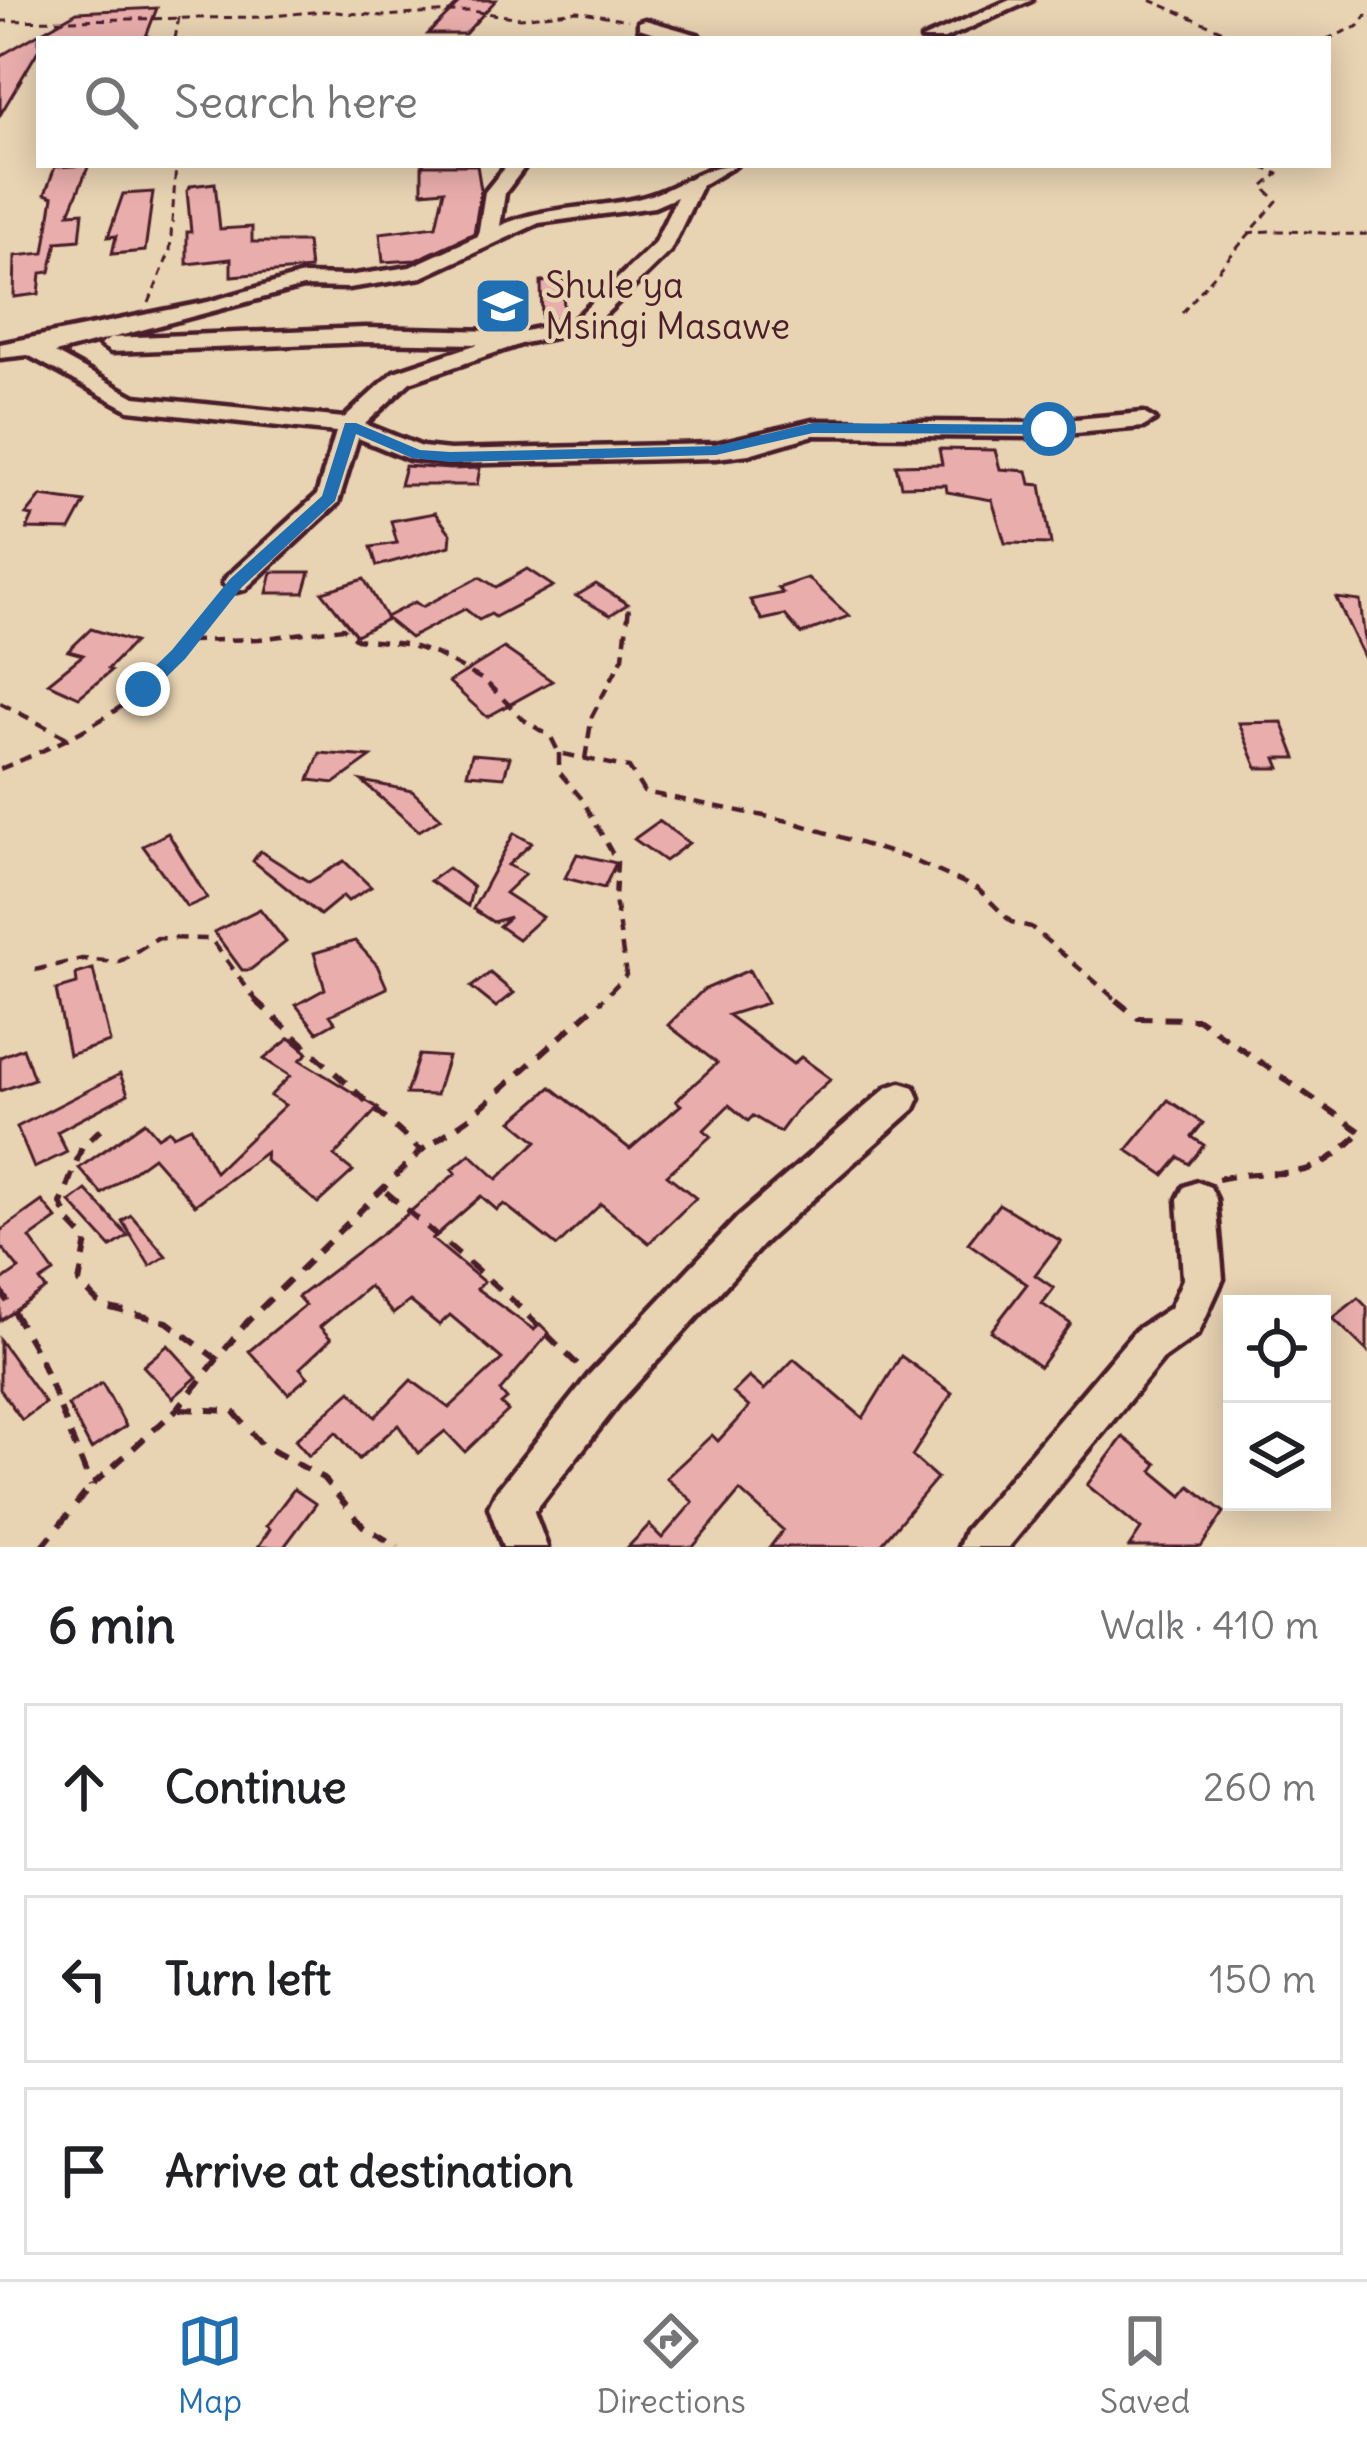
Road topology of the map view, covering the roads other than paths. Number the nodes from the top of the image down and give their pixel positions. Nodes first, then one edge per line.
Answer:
1 (1024, 0) edge
2 (645, 25) road end
3 (682, 36) edge
4 (937, 36) edge
5 (515, 168) edge
6 (721, 168) edge
7 (694, 182) junction
8 (488, 239) junction
9 (519, 338) junction
10 (31, 348) junction
11 (0, 351) edge
12 (1143, 420) dead end
13 (350, 426) junction
14 (236, 583) road end
15 (901, 1098) dead end
16 (1197, 1199) road end
17 (525, 1547) edge
18 (981, 1547) edge

1 - 4 street
2 - 3 street
5 - 8 street
6 - 7 street
7 - 8 street
7 - 9 street
8 - 10 street
9 - 10 street
9 - 13 street
10 - 11 street
10 - 13 street
12 - 13 street
13 - 14 street
15 - 17 street
16 - 18 street

